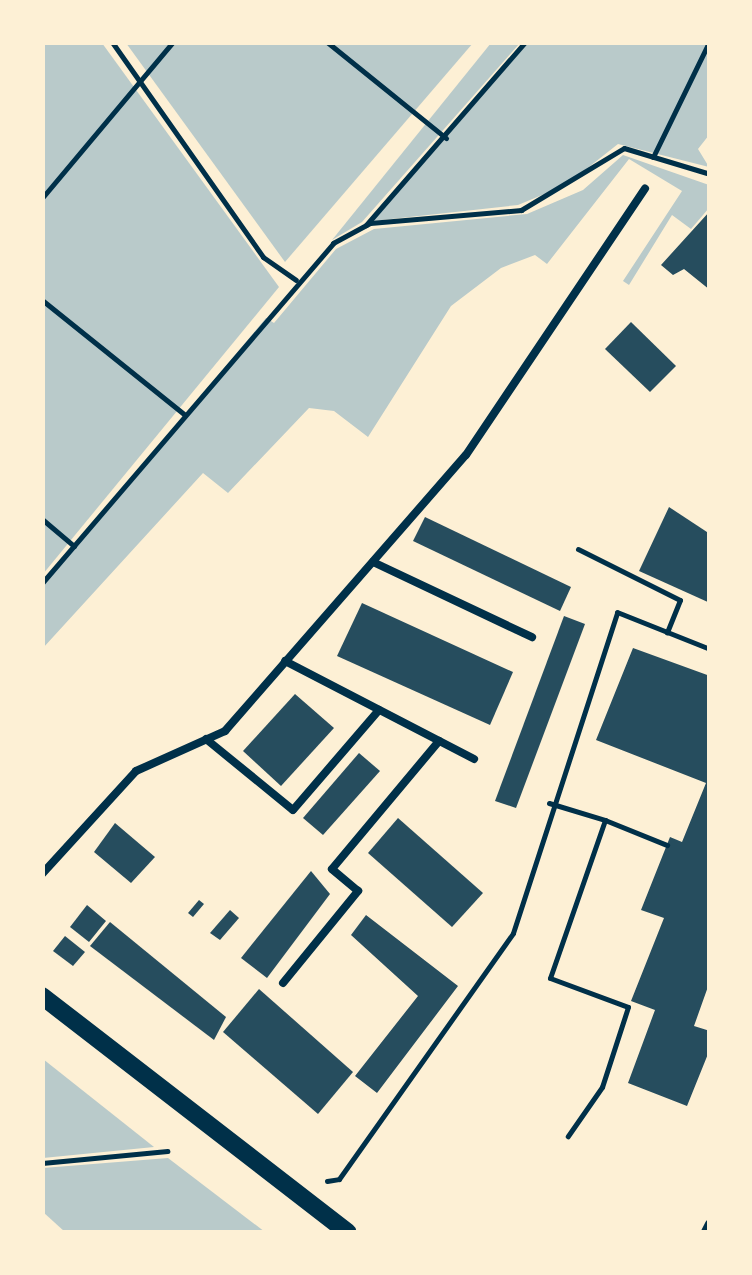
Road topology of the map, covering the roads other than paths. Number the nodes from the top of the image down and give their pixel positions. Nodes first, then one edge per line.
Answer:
1 (645, 189) dead end
2 (373, 562) junction
3 (532, 637) dead end
4 (285, 661) junction
5 (379, 710) junction
6 (206, 739) junction
7 (439, 742) junction
8 (474, 759) dead end
9 (42, 874) edge
10 (282, 982) dead end
11 (42, 996) edge
12 (710, 1224) edge
13 (347, 1232) edge
14 (706, 1232) edge

1 - 2 lane
2 - 3 lane
2 - 4 lane
4 - 5 lane
4 - 6 lane
5 - 6 lane
5 - 7 lane
6 - 9 lane
7 - 8 lane
7 - 10 lane
11 - 13 street
12 - 14 street

